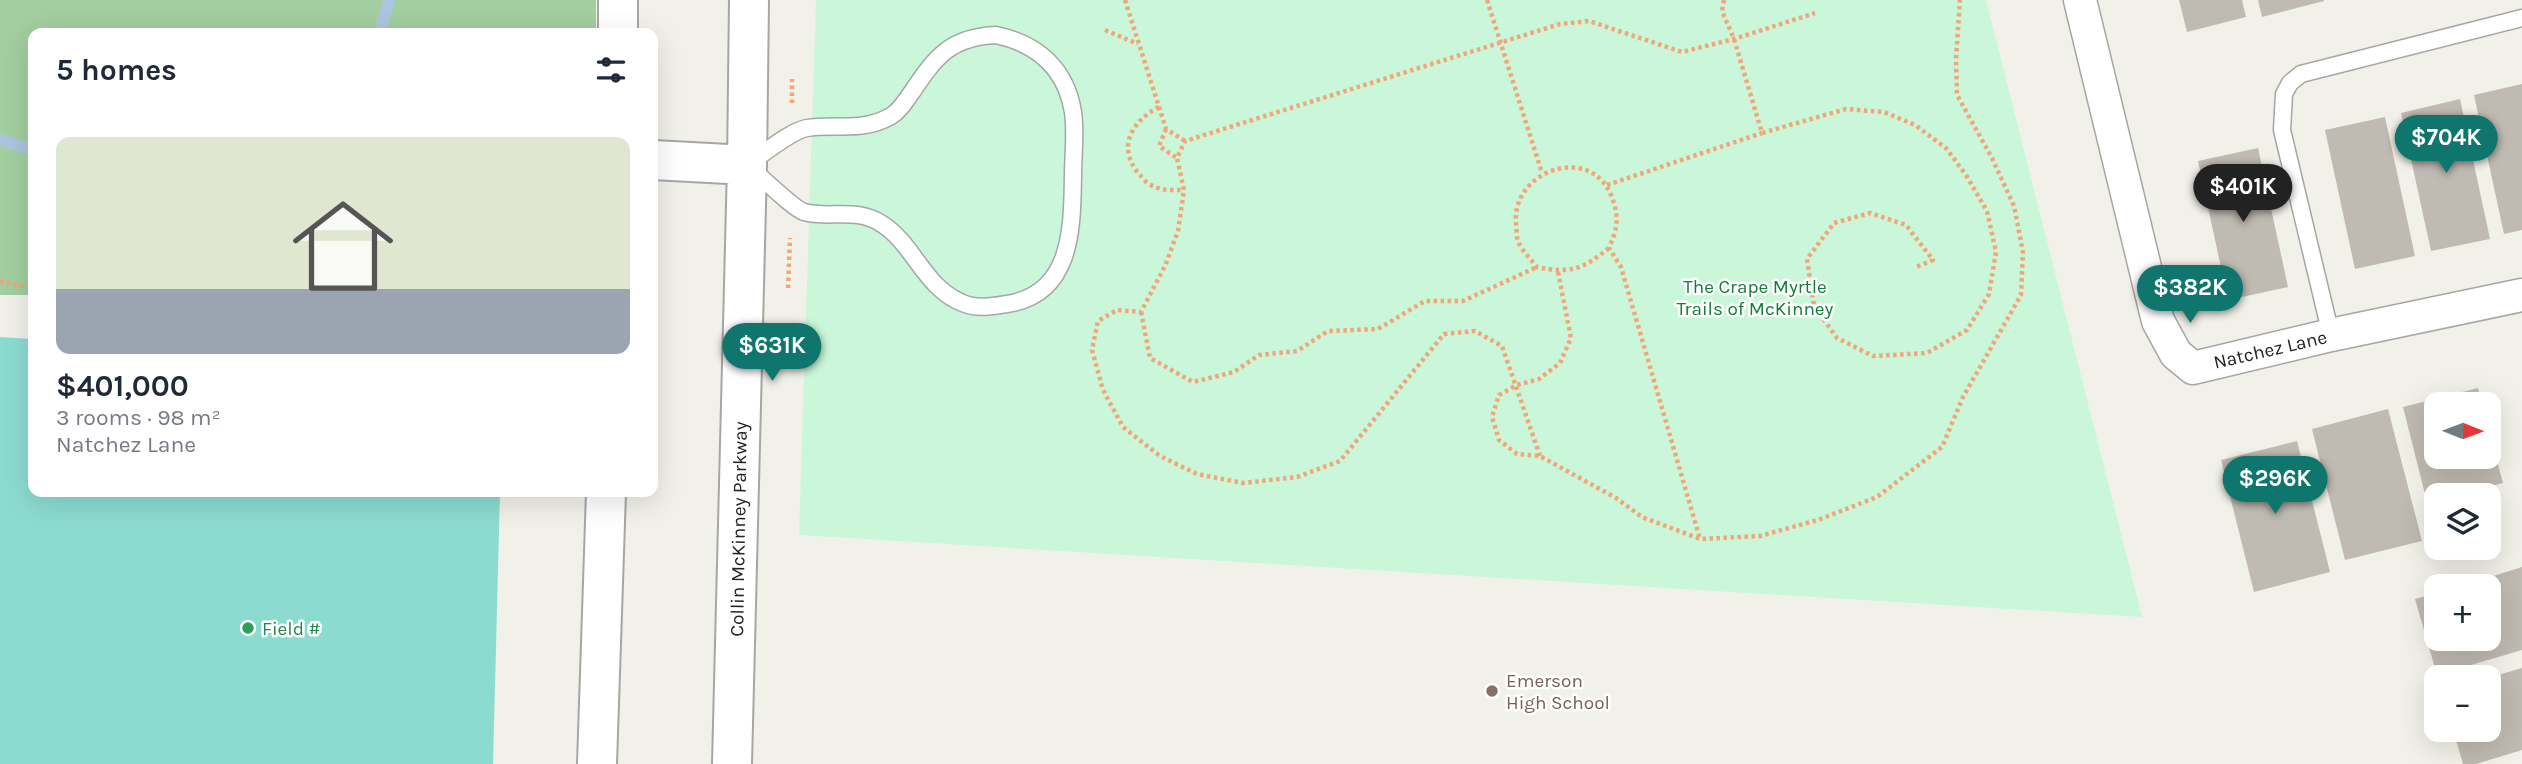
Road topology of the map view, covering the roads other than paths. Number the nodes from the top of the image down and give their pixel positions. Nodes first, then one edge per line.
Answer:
1 (618, 0) edge
2 (749, 0) edge
3 (2080, 0) edge
4 (2522, 18) edge
5 (618, 28) edge
6 (658, 160) edge
7 (747, 164) junction
8 (2522, 295) edge
9 (2331, 335) junction
10 (606, 497) edge
11 (597, 764) edge
12 (732, 764) edge

1 - 5 street
2 - 7 street, Collin McKinney Parkway
3 - 9 street, Natchez Lane
4 - 9 lane
6 - 7 street
7 - 7 lane
7 - 12 street, Collin McKinney Parkway
8 - 9 street, Natchez Lane
10 - 11 street

